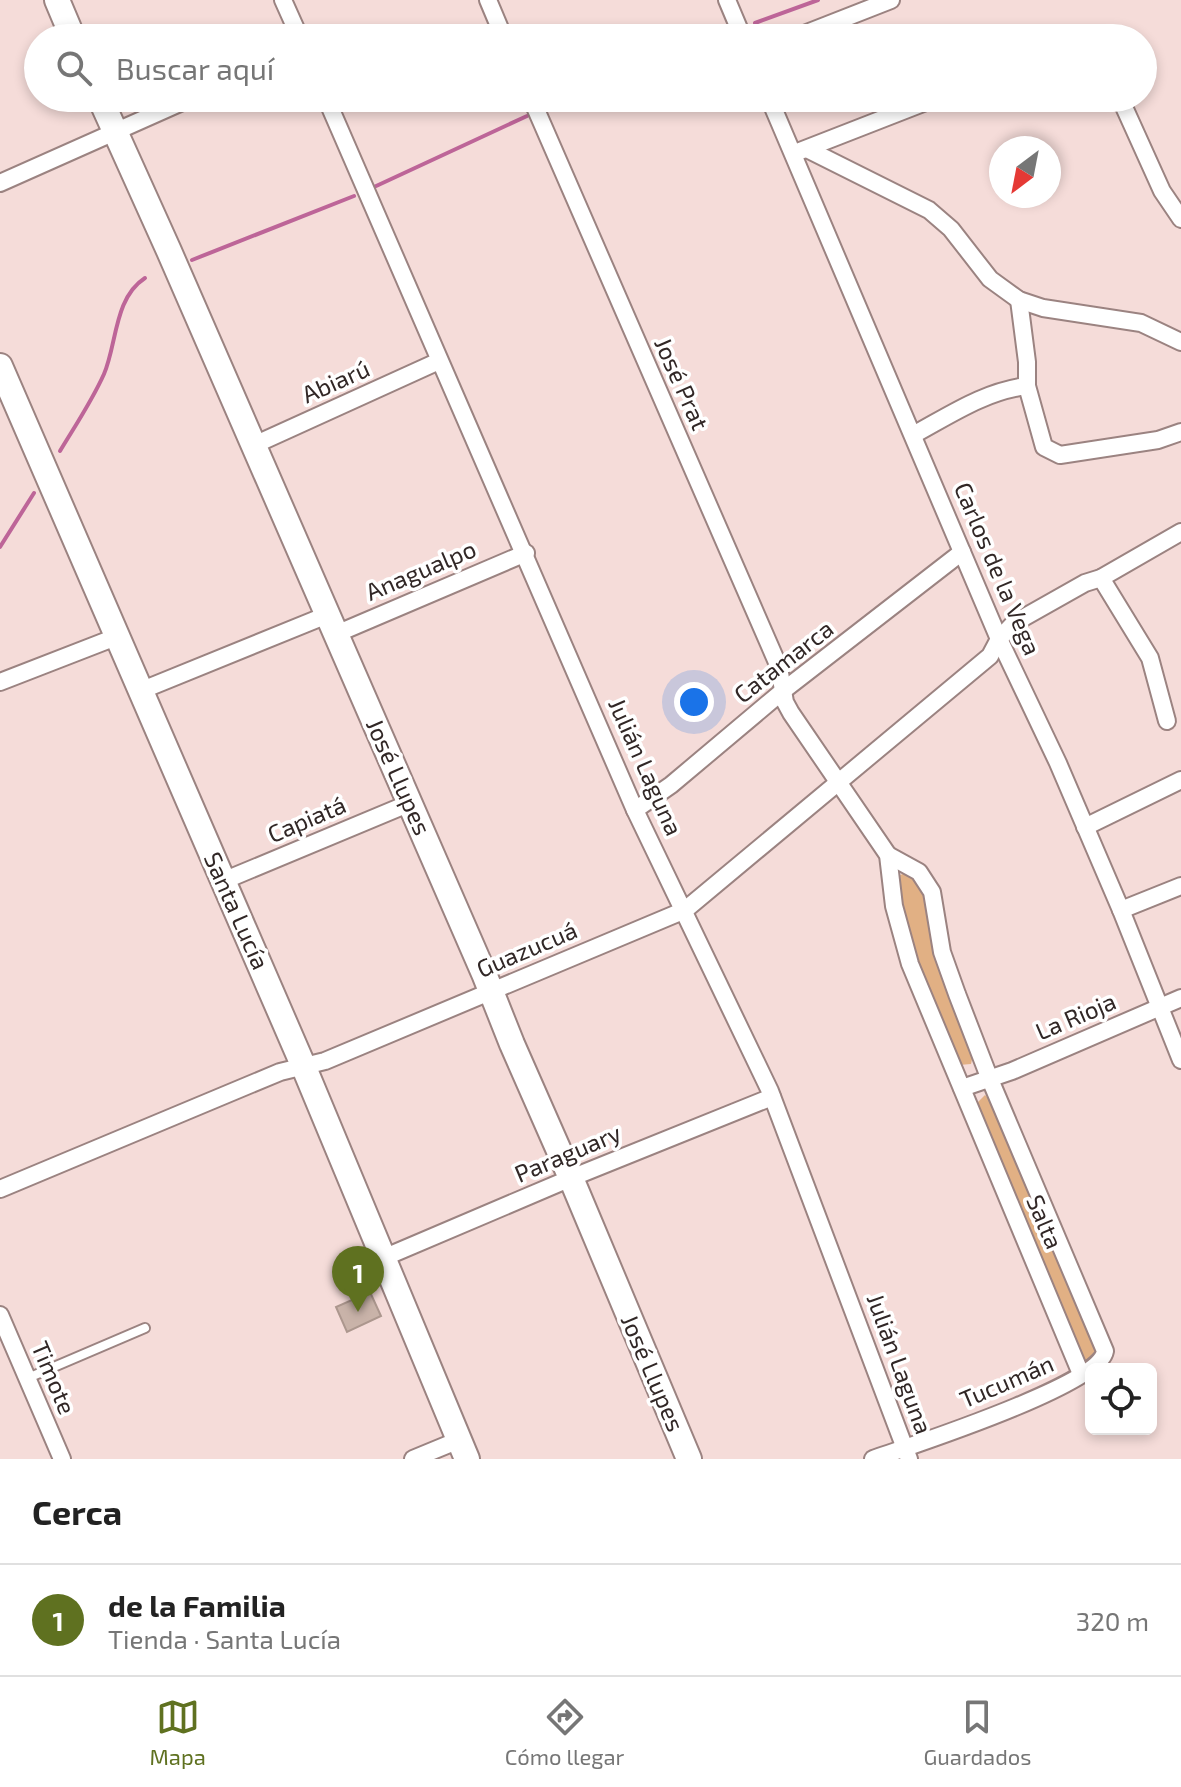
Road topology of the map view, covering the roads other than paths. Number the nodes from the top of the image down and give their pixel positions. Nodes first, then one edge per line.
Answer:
1 (57, 0) edge
2 (283, 0) edge
3 (488, 0) edge
4 (727, 0) edge
5 (891, 0) edge
6 (67, 24) edge
7 (294, 24) edge
8 (498, 24) edge
9 (737, 24) edge
10 (830, 24) edge
11 (106, 112) edge
12 (158, 112) edge
13 (332, 112) edge
14 (537, 112) edge
15 (777, 112) edge
16 (899, 112) edge
17 (1126, 112) edge
18 (114, 131) junction
19 (800, 150) junction
20 (0, 183) edge
21 (1181, 219) edge
22 (1019, 300) junction
23 (1181, 342) edge
24 (439, 361) junction
25 (0, 366) edge
26 (1027, 386) junction
27 (1181, 432) edge
28 (913, 435) junction
29 (252, 446) junction
30 (1181, 532) edge
31 (962, 552) junction
32 (526, 553) junction
33 (1101, 578) junction
34 (331, 624) junction
35 (116, 637) junction
36 (999, 639) junction
37 (0, 682) edge
38 (784, 690) junction
39 (140, 691) junction
40 (1167, 721) dead end
41 (1181, 780) edge
42 (839, 783) junction
43 (410, 803) junction
44 (635, 810) junction
45 (1085, 827) junction
46 (888, 855) junction
47 (223, 881) junction
48 (1181, 886) edge
49 (685, 910) junction
50 (1121, 910) junction
51 (491, 991) junction
52 (1181, 998) edge
53 (1160, 1007) junction
54 (1181, 1060) edge
55 (303, 1065) junction
56 (989, 1077) junction
57 (962, 1088) junction
58 (772, 1097) junction
59 (571, 1178) junction
60 (0, 1189) edge
61 (383, 1258) junction
62 (0, 1315) edge
63 (145, 1328) dead end
64 (1105, 1351) joint
65 (1081, 1374) junction
66 (27, 1378) junction
67 (463, 1450) edge
68 (907, 1454) edge
69 (62, 1459) edge
70 (413, 1459) edge
71 (689, 1459) edge
72 (873, 1459) edge

1 - 6 street
2 - 7 street
3 - 8 street
4 - 9 street
5 - 10 street
11 - 18 street, José Llupes
12 - 18 street
13 - 24 street, Julián Laguna
14 - 38 street, José Prat
15 - 19 street, Carlos de la Vega
16 - 19 street
17 - 21 street
18 - 20 street
18 - 29 street, José Llupes
19 - 22 street
19 - 28 street, Carlos de la Vega
22 - 23 street
22 - 26 street
24 - 29 street, Abiarú
24 - 32 street, Julián Laguna
25 - 35 street, Santa Lucía
26 - 27 street
26 - 28 street
28 - 31 street, Carlos de la Vega
29 - 34 street, José Llupes
30 - 33 street, Guazucuá
31 - 36 street, Carlos de la Vega
31 - 38 street, Catamarca
32 - 34 street, Anagualpo
32 - 44 street, Julián Laguna
33 - 36 street, Guazucuá
33 - 40 street
34 - 39 street, Anagualpo
34 - 43 street, José Llupes
35 - 37 street
35 - 39 street, Santa Lucía
36 - 42 street, Guazucuá
36 - 45 street, Carlos de la Vega
38 - 42 street, Salta
38 - 44 street, Catamarca
39 - 47 street, Santa Lucía
41 - 45 street
42 - 46 street, Salta
42 - 49 street, Guazucuá
43 - 47 street, Capiatá
43 - 51 street, José Llupes
44 - 49 street, Julián Laguna
45 - 50 street, Carlos de la Vega
46 - 56 street, Salta
46 - 57 street, Salta
47 - 55 street, Santa Lucía
48 - 50 street
49 - 51 street, Guazucuá
49 - 58 street, Julián Laguna
50 - 53 street, Carlos de la Vega
51 - 55 street, Guazucuá
51 - 59 street, José Llupes
52 - 53 street, La Rioja
53 - 54 street, Carlos de la Vega
53 - 56 street, La Rioja
55 - 60 street, Guazucuá
55 - 61 street, Santa Lucía
56 - 57 street
56 - 64 street, Salta
57 - 65 street, Salta
58 - 59 street, Paraguary
58 - 68 street, Julián Laguna
59 - 61 street, Paraguary
59 - 71 street, José Llupes
61 - 67 street, Santa Lucía
62 - 66 street, Timote
63 - 66 lane
64 - 65 street, Tucumán
65 - 68 street, Tucumán
66 - 69 street, Timote
67 - 70 street
68 - 72 street, Tucumán

